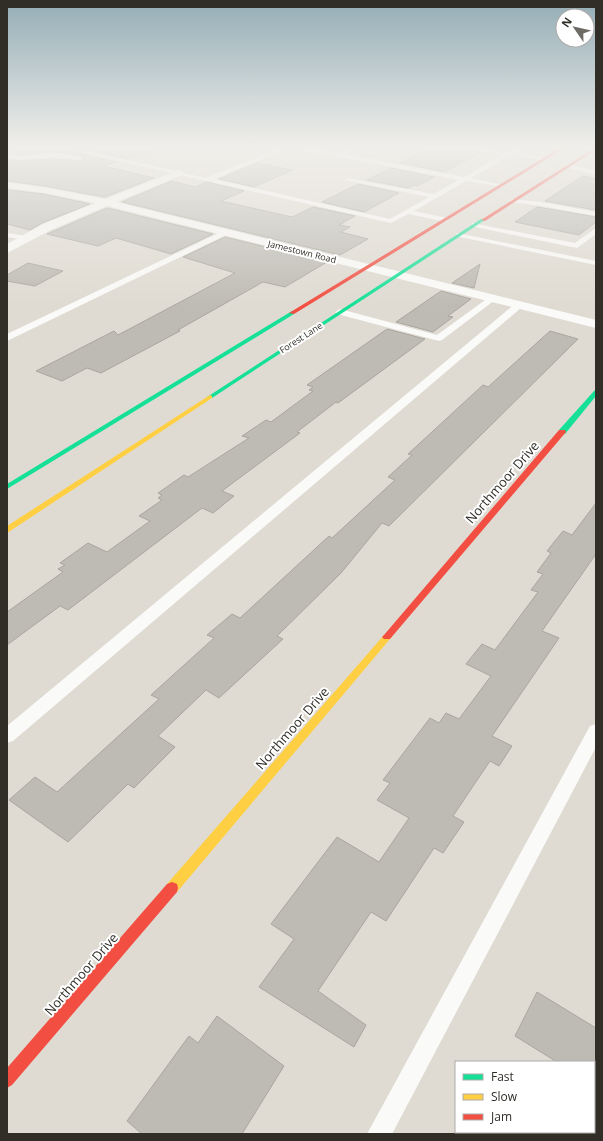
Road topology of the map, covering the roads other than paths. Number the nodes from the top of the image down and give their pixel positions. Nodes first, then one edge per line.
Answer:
1 (90, 199) edge
2 (111, 199) edge
3 (293, 199) edge
4 (430, 199) edge
5 (479, 199) edge
6 (517, 199) edge
7 (513, 201) junction
8 (104, 202) junction
9 (578, 202) dead end
10 (596, 208) edge
11 (407, 212) junction
12 (596, 214) edge
13 (444, 220) junction
14 (474, 225) junction
15 (596, 230) edge
16 (226, 233) junction
17 (7, 235) edge
18 (460, 235) junction
19 (27, 238) junction
20 (7, 249) edge
21 (596, 264) edge
22 (366, 268) junction
23 (397, 275) junction
24 (492, 298) junction
25 (519, 305) junction
26 (340, 312) junction
27 (596, 324) edge
28 (7, 338) edge
29 (596, 392) edge
30 (140, 405) junction
31 (152, 410) dead end
32 (165, 414) dead end
33 (178, 419) junction
34 (7, 487) edge
35 (7, 530) edge
36 (596, 731) edge
37 (7, 736) edge
38 (7, 1080) edge
39 (379, 1134) edge

1 - 8 street, Jamestown Road
2 - 8 street
3 - 11 lane
4 - 11 lane
5 - 13 main road
6 - 7 main road, Forest Lane
7 - 12 lane
7 - 14 main road, Forest Lane
8 - 16 street, Jamestown Road
8 - 19 street
9 - 10 lane
11 - 13 lane
13 - 14 main road
13 - 22 main road
14 - 15 lane
14 - 18 main road, Forest Lane
16 - 22 street, Jamestown Road
16 - 28 lane
17 - 19 lane
18 - 21 lane
18 - 23 main road, Forest Lane
19 - 20 street
22 - 23 street, Jamestown Road
22 - 30 main road
23 - 24 street, Jamestown Road
23 - 26 main road, Forest Lane
24 - 25 street, Jamestown Road
24 - 26 lane
25 - 27 street, Jamestown Road
25 - 37 lane
26 - 33 main road, Forest Lane
29 - 38 main road, Northmoor Drive
30 - 31 main road
30 - 34 main road
32 - 33 main road
33 - 35 main road, Forest Lane
36 - 39 lane

